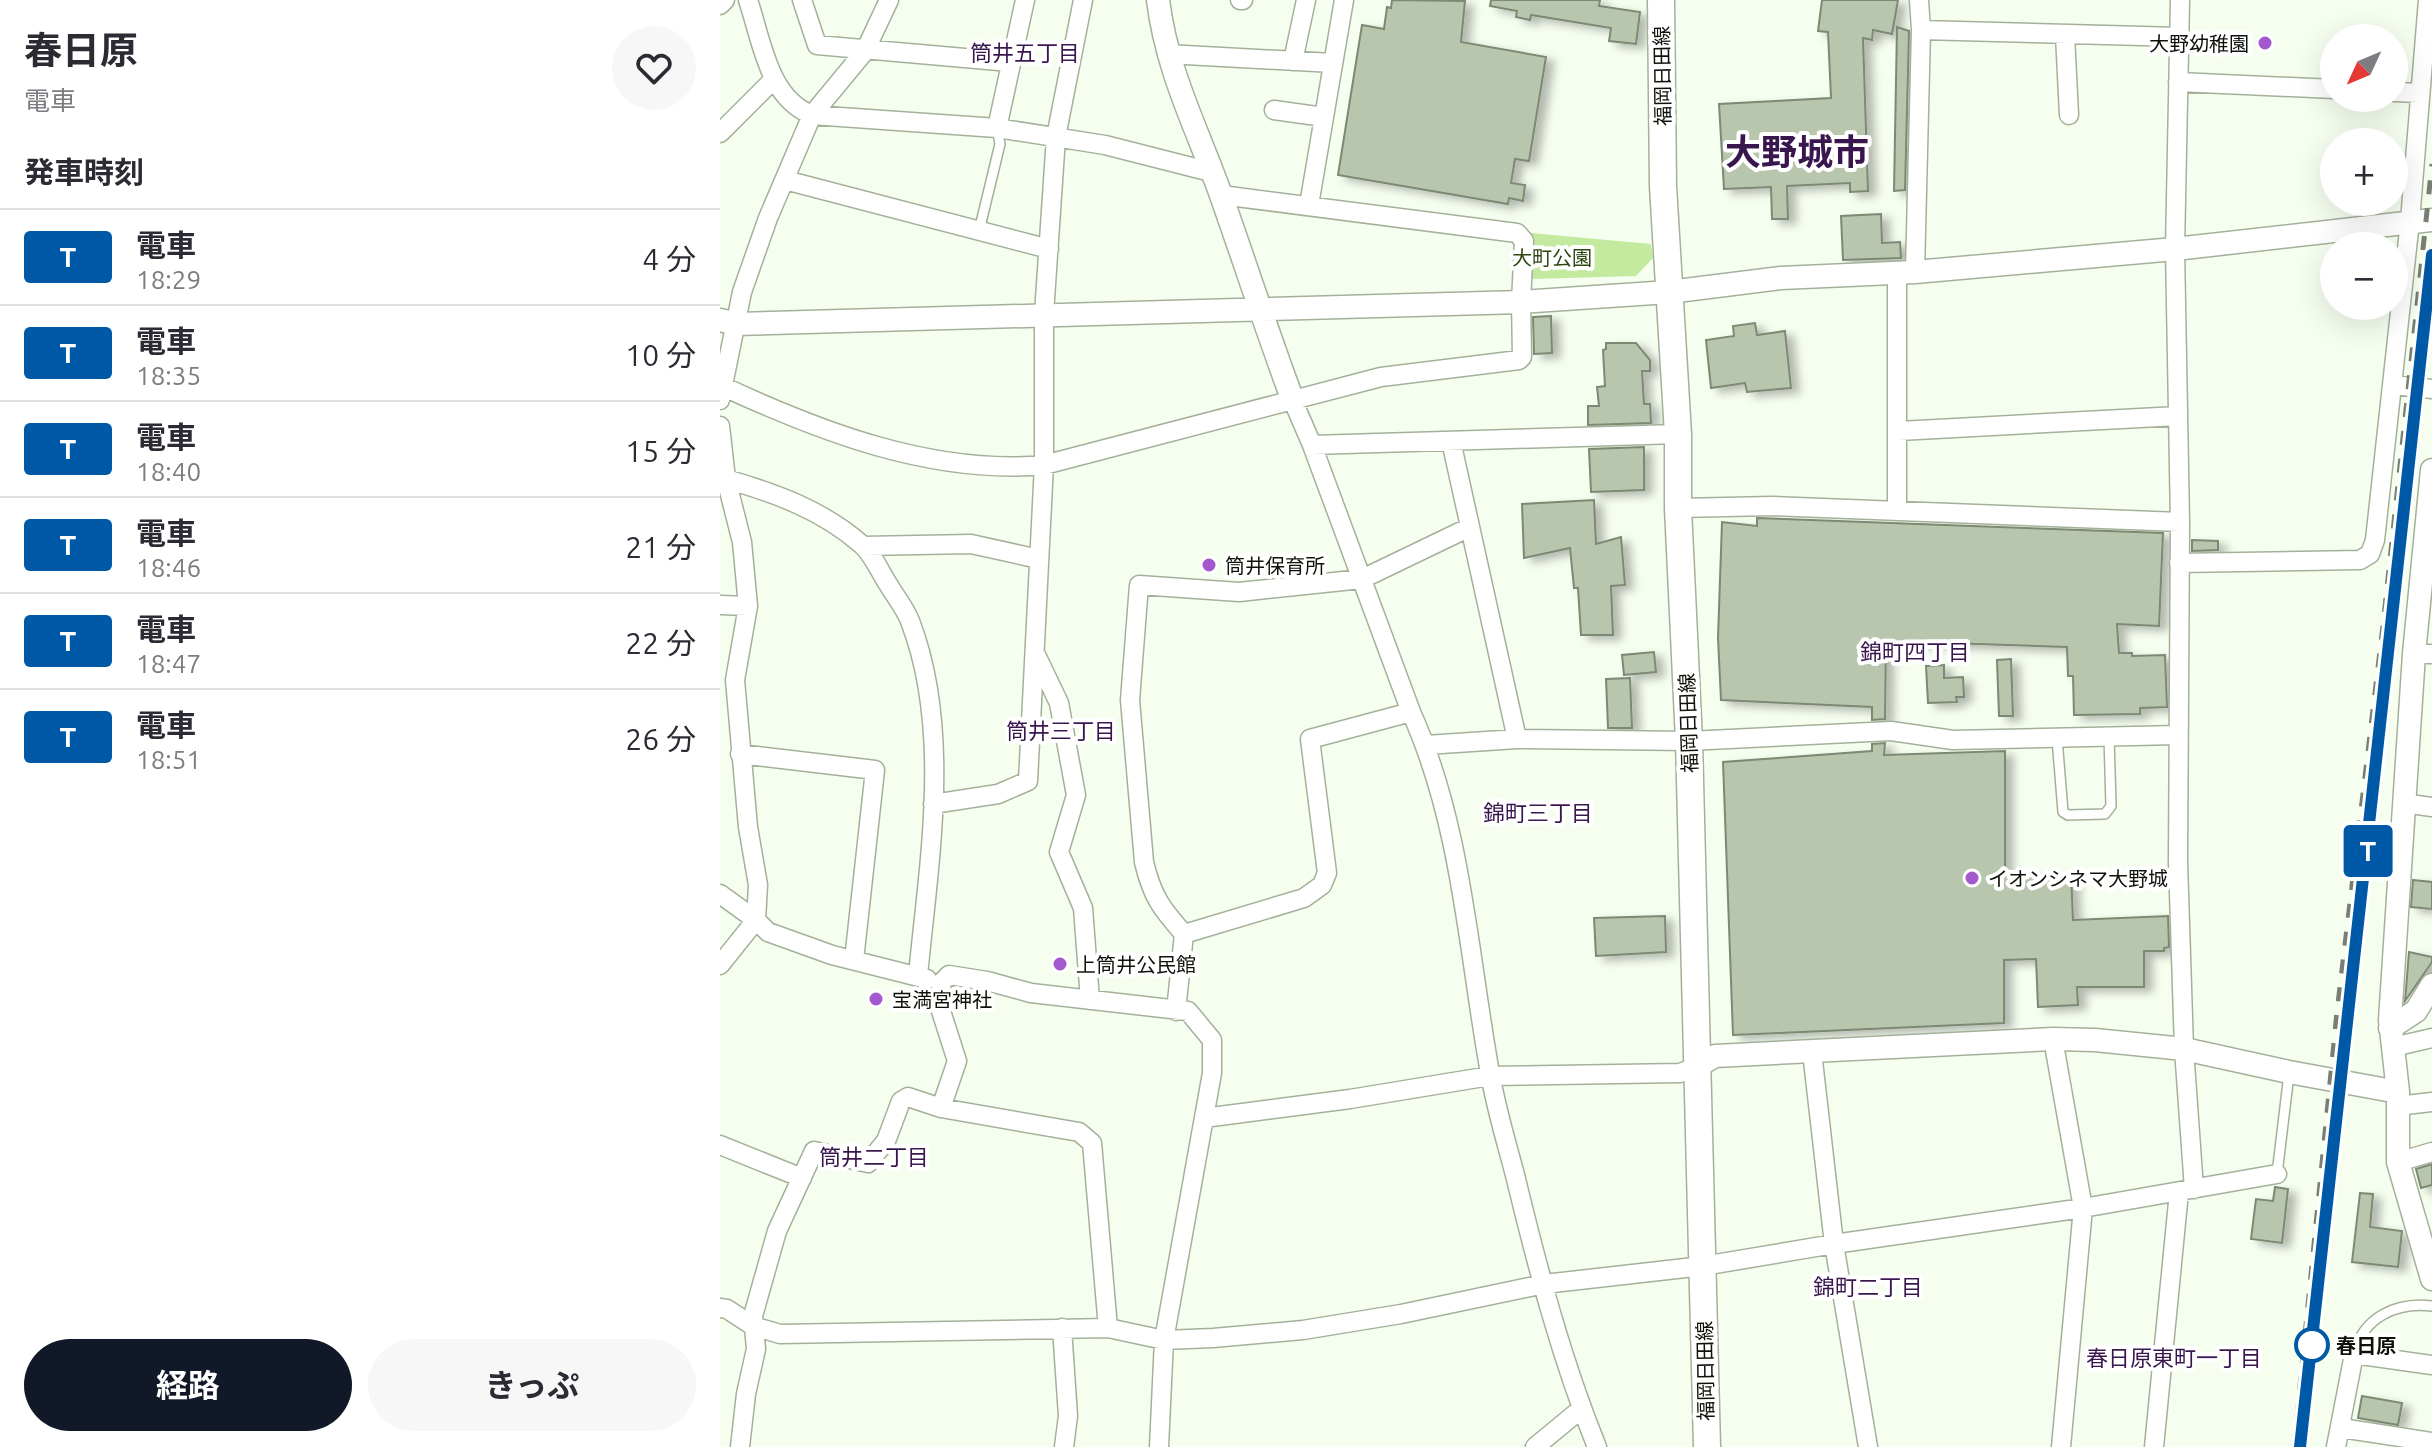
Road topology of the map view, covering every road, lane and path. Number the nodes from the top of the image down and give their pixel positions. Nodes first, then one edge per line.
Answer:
1 (725, 0) edge
2 (748, 0) edge
3 (802, 0) edge
4 (889, 0) edge
5 (1025, 0) edge
6 (1083, 0) edge
7 (1158, 0) edge
8 (1306, 0) edge
9 (1344, 0) edge
10 (1661, 0) edge
11 (1919, 0) edge
12 (2180, 0) edge
13 (2423, 1) edge
14 (720, 5) edge
15 (1921, 30) junction
16 (2065, 35) junction
17 (2179, 37) junction
18 (865, 51) junction
19 (1167, 54) junction
20 (1293, 61) junction
21 (1010, 62) junction
22 (1333, 63) junction
23 (774, 79) junction
24 (2178, 82) junction
25 (2320, 88) edge
26 (2408, 93) edge
27 (2420, 93) junction
28 (1274, 110) dead end
29 (812, 115) junction
30 (2069, 115) dead end
31 (1324, 117) junction
32 (997, 128) junction
33 (720, 133) edge
34 (1056, 137) junction
35 (1211, 172) junction
36 (785, 180) junction
37 (1221, 195) junction
38 (1309, 205) junction
39 (2421, 221) edge
40 (979, 231) junction
41 (1049, 249) junction
42 (2175, 249) junction
43 (1906, 272) junction
44 (1669, 292) junction
45 (1521, 302) junction
46 (1259, 310) junction
47 (1044, 314) junction
48 (728, 322) edge
49 (2393, 385) junction
50 (2432, 389) edge
51 (721, 393) edge
52 (1293, 401) junction
53 (2178, 416) junction
54 (720, 426) edge
55 (1899, 431) junction
56 (1678, 434) junction
57 (1451, 441) junction
58 (1312, 445) junction
59 (1044, 465) junction
60 (2432, 470) edge
61 (726, 479) junction
62 (1678, 508) junction
63 (1897, 511) junction
64 (728, 517) edge
65 (2180, 522) junction
66 (1470, 527) junction
67 (864, 546) junction
68 (1039, 559) junction
69 (2179, 563) junction
70 (1362, 579) junction
71 (720, 605) edge
72 (748, 606) junction
73 (1035, 652) junction
74 (2423, 654) edge
75 (1411, 712) junction
76 (2178, 735) junction
77 (2109, 736) junction
78 (2057, 737) junction
79 (1517, 739) junction
80 (1689, 741) junction
81 (1426, 745) junction
82 (740, 754) junction
83 (2403, 803) junction
84 (933, 804) junction
85 (2432, 807) edge
86 (720, 894) edge
87 (756, 920) junction
88 (1184, 934) junction
89 (854, 960) junction
90 (720, 965) edge
91 (918, 975) junction
92 (941, 983) junction
93 (2432, 985) edge
94 (1090, 1000) junction
95 (1176, 1011) junction
96 (2391, 1038) junction
97 (2432, 1038) edge
98 (2053, 1039) junction
99 (2184, 1049) junction
100 (1812, 1052) junction
101 (1696, 1067) junction
102 (2289, 1072) junction
103 (1490, 1076) junction
104 (2398, 1099) junction
105 (2432, 1102) edge
106 (941, 1108) junction
107 (1204, 1118) junction
108 (720, 1145) edge
109 (2432, 1152) edge
110 (2398, 1162) junction
111 (2277, 1174) joint
112 (802, 1178) junction
113 (2187, 1190) junction
114 (2083, 1208) junction
115 (1834, 1244) junction
116 (1703, 1266) junction
117 (2432, 1279) edge
118 (1544, 1284) junction
119 (2432, 1306) edge
120 (720, 1308) edge
121 (753, 1326) junction
122 (1062, 1328) junction
123 (1108, 1328) junction
124 (1164, 1340) junction
125 (2354, 1354) junction
126 (2432, 1365) edge
127 (1581, 1409) junction
128 (2341, 1428) junction
129 (2432, 1442) edge
130 (740, 1447) edge
131 (1064, 1447) edge
132 (1159, 1447) edge
133 (1535, 1447) edge
134 (1597, 1447) edge
135 (1707, 1447) edge
136 (1868, 1447) edge
137 (2061, 1447) edge
138 (2154, 1447) edge
139 (2336, 1447) edge

1 - 14 street
2 - 23 street
3 - 18 street
4 - 18 street
5 - 21 street
6 - 34 street
7 - 19 street
8 - 20 street
9 - 22 street
10 - 44 main road, 福岡日田線
11 - 15 street
12 - 17 street
13 - 27 street
15 - 16 street
15 - 43 street
16 - 17 street
16 - 30 street
17 - 24 street
18 - 21 street
18 - 29 street
19 - 20 street
19 - 35 street
20 - 22 street
21 - 32 street
22 - 31 street
23 - 29 street
23 - 33 street
24 - 25 street
24 - 42 street
26 - 27 street
27 - 39 street
28 - 31 street
29 - 32 street
29 - 36 street
31 - 38 street
32 - 34 street
32 - 40 lane
34 - 35 street
34 - 41 street
35 - 37 street
36 - 40 street
36 - 48 street
37 - 38 street
37 - 46 street
38 - 45 street
39 - 42 street
39 - 49 street
40 - 41 street
41 - 47 street
42 - 43 street
42 - 53 street
43 - 44 street
43 - 55 street
44 - 45 street
44 - 56 main road, 福岡日田線
45 - 46 street
45 - 52 street
46 - 47 street
46 - 52 street
47 - 48 street
47 - 59 street
48 - 51 street
49 - 50 street
49 - 69 street
51 - 59 street
52 - 58 street
52 - 59 street
53 - 55 street
53 - 65 street
54 - 61 street
55 - 63 street
56 - 57 street
56 - 62 main road, 福岡日田線
57 - 58 street
57 - 66 street
58 - 70 street
59 - 68 street
60 - 74 street
61 - 64 street
61 - 67 street
62 - 63 street
62 - 80 main road, 福岡日田線
63 - 65 street
64 - 72 street
65 - 69 street
66 - 70 street
66 - 79 street
67 - 68 street
67 - 84 street
68 - 73 street
69 - 76 street
70 - 75 street
70 - 88 street
71 - 72 street
72 - 82 street
73 - 84 street
73 - 94 street
74 - 83 street
75 - 81 street
75 - 88 street
76 - 77 street
76 - 99 street
77 - 78 street
77 - 78 lane
78 - 80 street
79 - 80 street
79 - 81 street
80 - 101 main road, 福岡日田線
81 - 103 street
82 - 87 street
82 - 89 street
83 - 85 street
83 - 96 street
84 - 91 street
86 - 87 street
87 - 89 street
87 - 90 street
88 - 95 street
89 - 91 street
91 - 92 street
92 - 94 street
92 - 106 street
93 - 96 street
94 - 95 street
95 - 107 street
96 - 97 street
96 - 104 street
98 - 99 street
98 - 100 street
98 - 114 street
99 - 102 street
99 - 113 street
100 - 101 street
100 - 115 street
101 - 103 street
101 - 116 main road, 福岡日田線
102 - 104 street
102 - 111 lane
103 - 107 street
103 - 118 street
104 - 105 street
104 - 110 street
106 - 112 street
106 - 123 street
107 - 124 street
108 - 112 street
109 - 110 street
110 - 117 street
111 - 113 street
112 - 121 street
113 - 114 street
113 - 138 street
114 - 115 street
114 - 137 street
115 - 116 street
115 - 136 street
116 - 118 street
116 - 135 main road, 福岡日田線
118 - 124 street
118 - 127 street
119 - 125 lane
120 - 121 street
121 - 122 street
121 - 130 street
122 - 123 street
122 - 131 street
123 - 124 street
124 - 132 street
125 - 126 street
125 - 128 street
127 - 133 street
127 - 134 street
128 - 129 street
128 - 139 street

